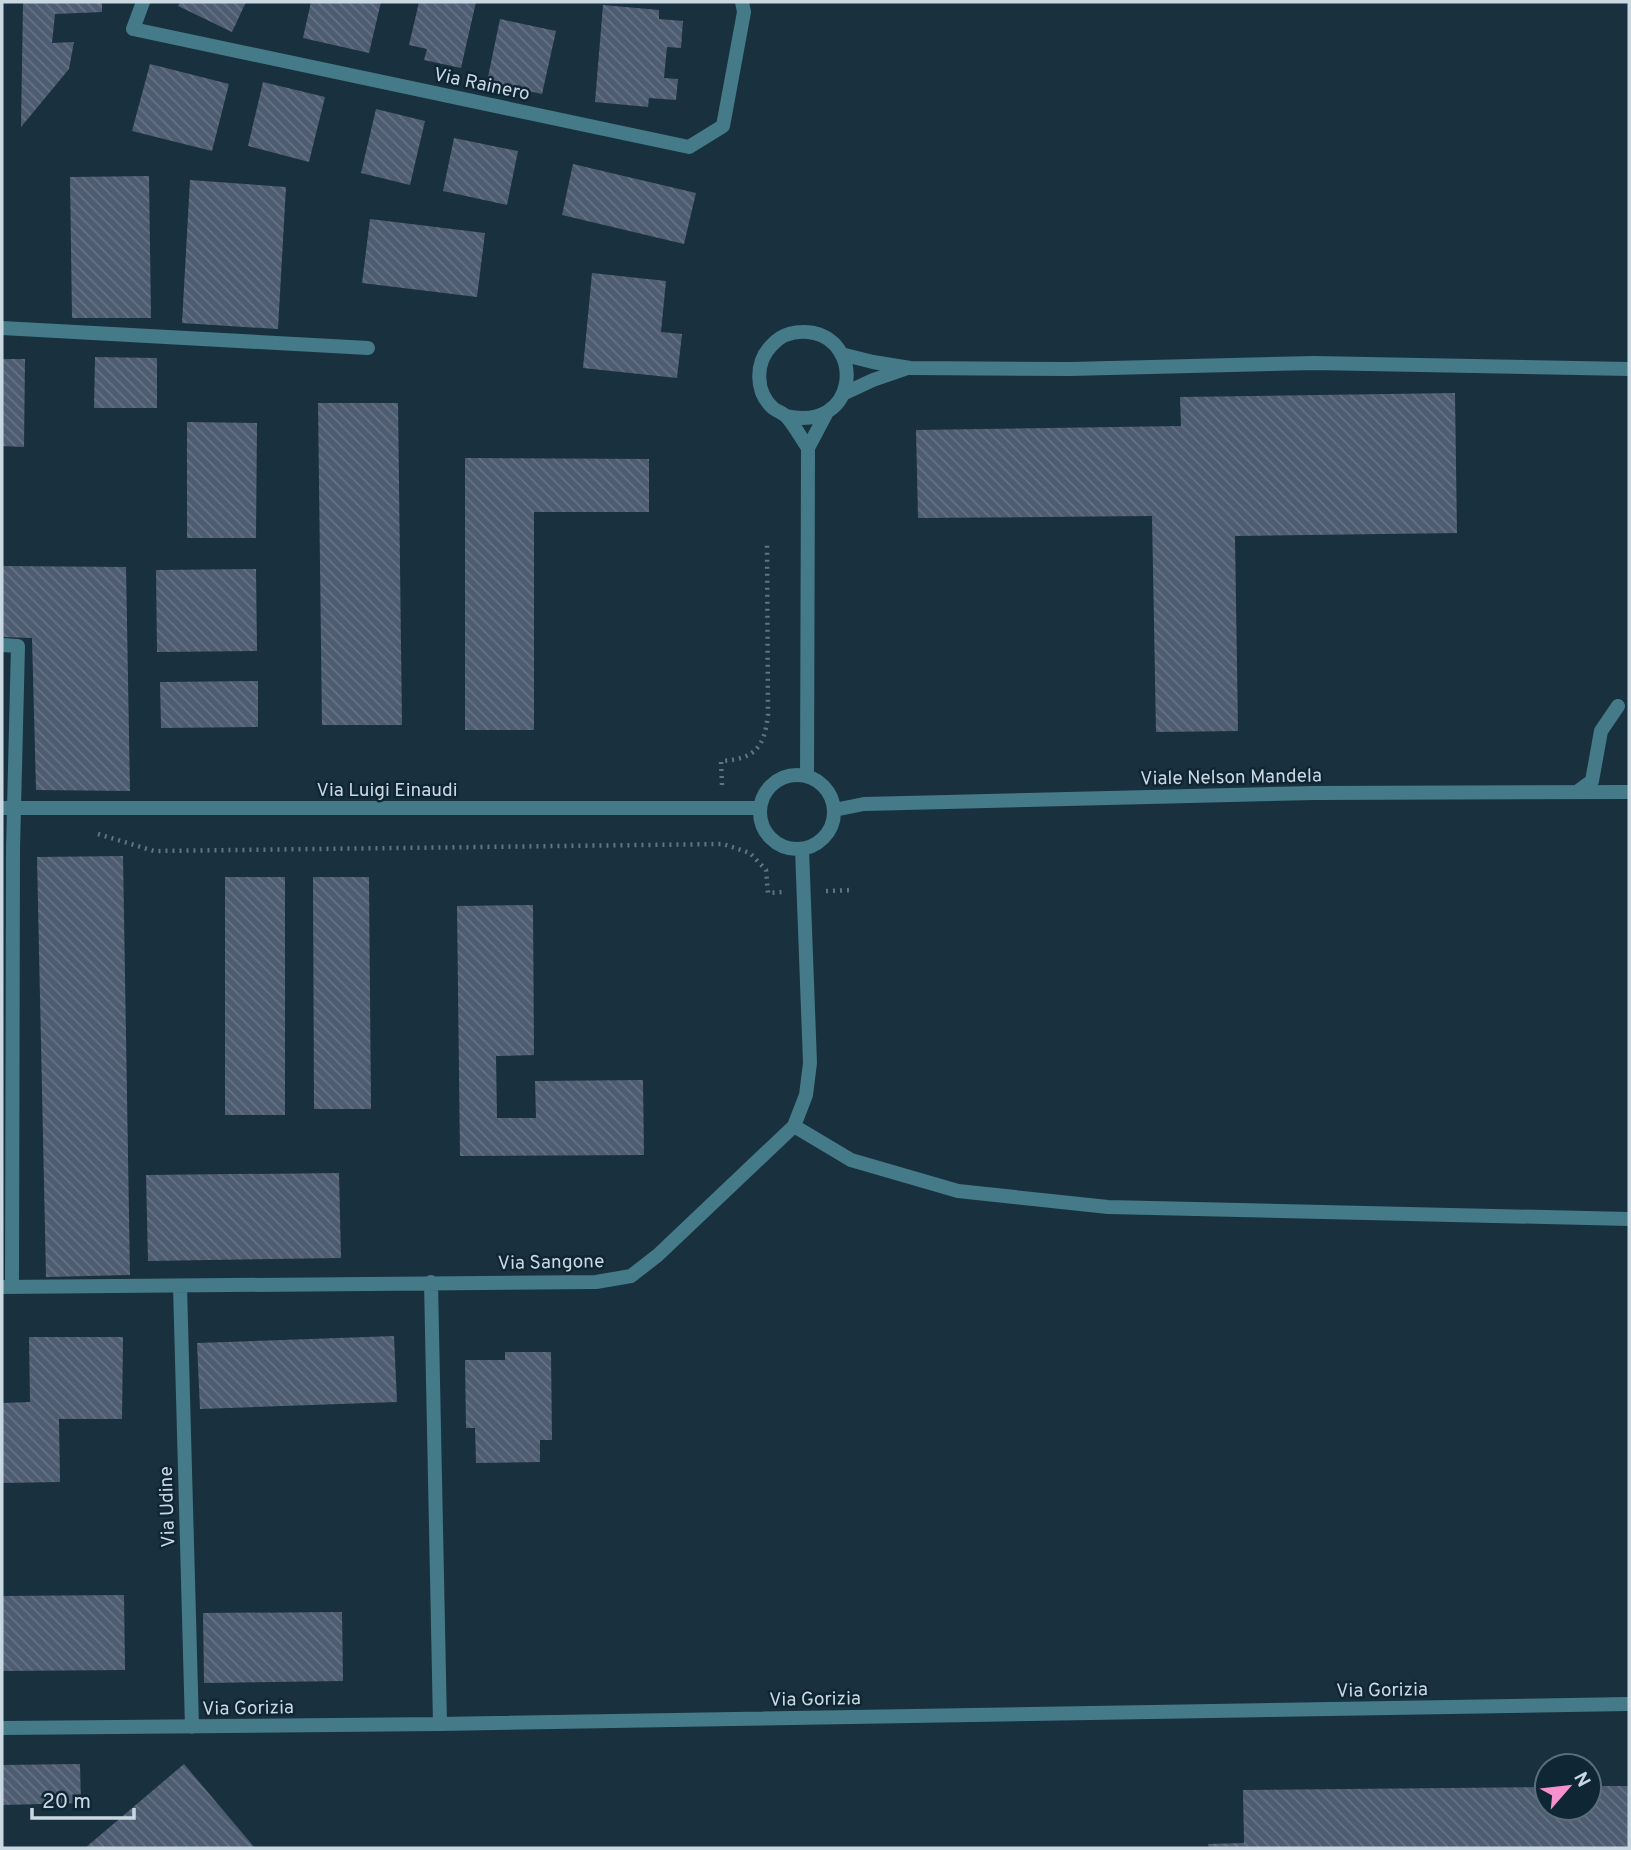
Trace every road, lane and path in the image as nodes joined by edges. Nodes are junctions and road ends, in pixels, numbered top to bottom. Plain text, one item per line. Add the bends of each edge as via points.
1 (143, 2) edge
2 (742, 2) edge
3 (2, 328) edge
4 (368, 348) dead end
5 (841, 354) junction
6 (910, 368) junction
7 (1629, 369) edge
8 (843, 394) junction
9 (826, 414) junction
10 (786, 416) junction
11 (808, 448) junction
12 (767, 542) dead end
13 (2, 645) edge
14 (1618, 706) dead end
15 (807, 776) junction
16 (1577, 792) junction
17 (1629, 792) edge
18 (8, 807) edge
19 (722, 808) junction
20 (760, 808) junction
21 (834, 810) junction
22 (90, 831) dead end
23 (723, 844) junction
24 (802, 849) junction
25 (852, 890) dead end
26 (804, 892) junction
27 (794, 1126) junction
28 (1629, 1219) edge
29 (431, 1282) junction
30 (180, 1286) junction
31 (7, 1287) edge
32 (1629, 1704) edge
33 (440, 1724) junction
34 (192, 1727) junction
35 (2, 1728) edge

1 - 2 street, Via Rainero via 133,29 689,146 723,125 744,12
3 - 4 street
5 - 6 street
5 - 8 street via 847,368
5 - 10 street via 819,334 804,331 789,333 765,352 761,388 773,408
6 - 7 street via 1314,363
6 - 8 street
8 - 9 street
9 - 10 street via 814,419
9 - 11 street
10 - 11 street
11 - 15 street
12 - 19 path via 766,737 746,756 721,761
13 - 18 street via 18,646
14 - 16 street via 1601,731 1592,781
15 - 20 street via 794,774 770,785
15 - 21 street via 826,788
16 - 17 street, Viale Nelson Mandela
16 - 21 street, Viale Nelson Mandela via 918,802
18 - 19 street, Via Luigi Einaudi
18 - 31 street
19 - 20 street, Via Luigi Einaudi
19 - 23 path
20 - 24 street via 760,819 771,839
21 - 24 street via 829,831 813,846
22 - 23 path via 154,851
23 - 26 path via 750,853 766,870 768,893
24 - 26 street, Via Sangone
25 - 26 path
26 - 27 street, Via Sangone via 810,1063 806,1095
27 - 28 street via 851,1160 958,1191 1108,1207
27 - 29 street, Via Sangone via 659,1255 631,1276 596,1282
29 - 30 street, Via Sangone
29 - 33 street
30 - 31 street, Via Sangone
30 - 34 street, Via Udine
32 - 33 street, Via Gorizia
33 - 34 street, Via Gorizia
34 - 35 street, Via Gorizia

